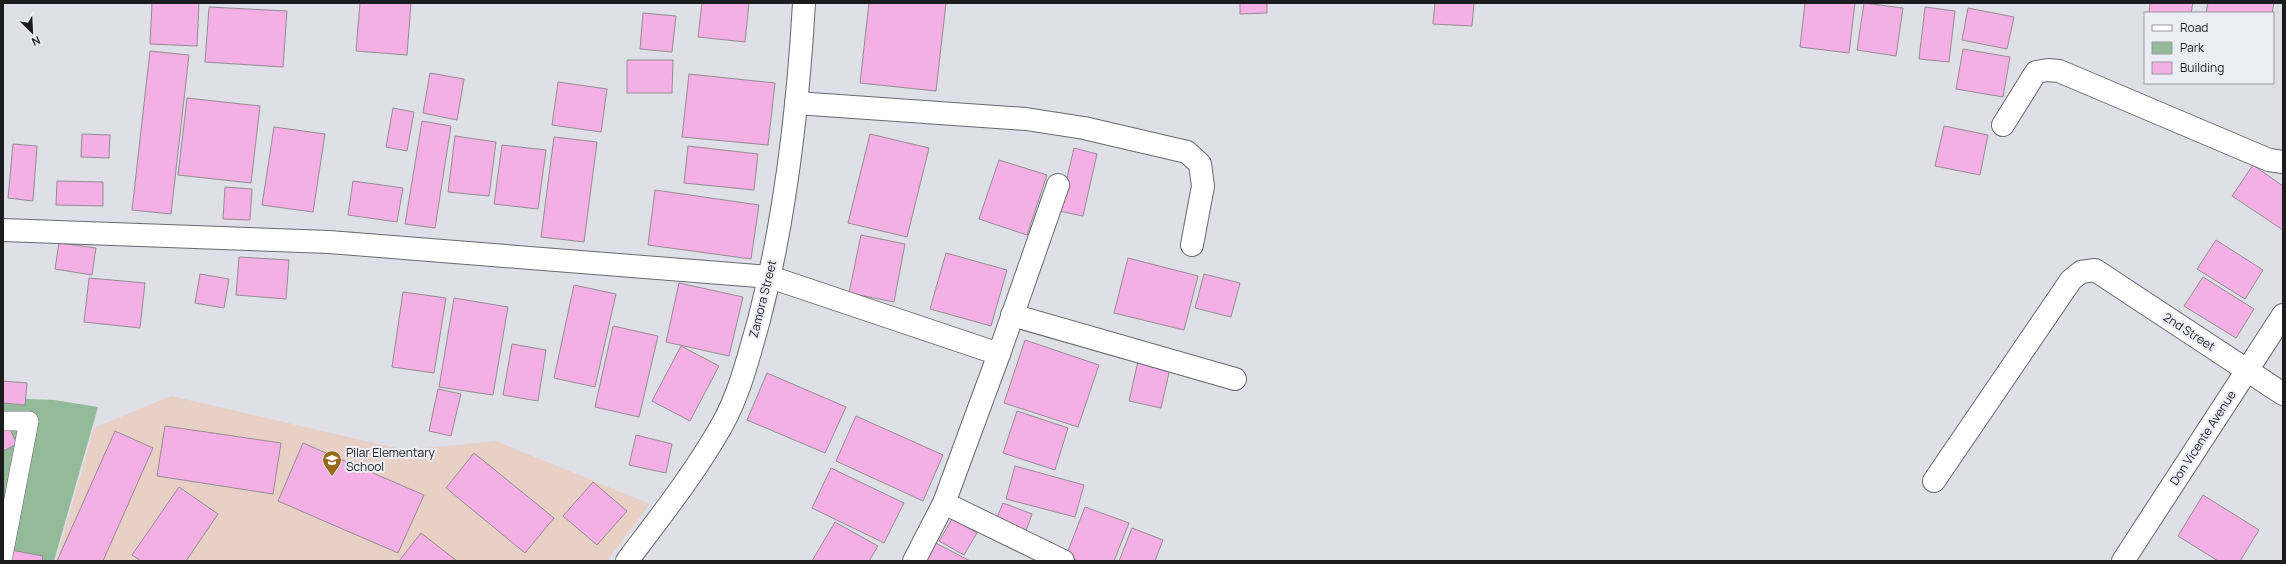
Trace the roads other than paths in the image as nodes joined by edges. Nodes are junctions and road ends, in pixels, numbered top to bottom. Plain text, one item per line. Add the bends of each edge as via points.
1 (804, 3) edge
2 (796, 103) junction
3 (2003, 125) dead end
4 (2283, 162) edge
5 (1058, 186) dead end
6 (3, 230) edge
7 (1192, 245) dead end
8 (770, 278) junction
9 (1012, 315) junction
10 (2283, 315) edge
11 (999, 354) junction
12 (2247, 370) junction
13 (1235, 379) dead end
14 (2283, 394) edge
15 (3, 421) edge
16 (1934, 481) dead end
17 (944, 503) junction
18 (3, 556) edge
19 (627, 561) edge
20 (914, 561) edge
21 (1063, 561) edge
22 (2123, 561) edge

1 - 2 street, Zamora Street
2 - 7 street via 1026,120 1084,128 1187,152 1200,164 1203,186
2 - 8 street, Zamora Street via 786,191
3 - 4 street via 2036,72 2059,71 2256,155
5 - 9 street
6 - 8 street via 329,242
8 - 11 street
8 - 19 street, Zamora Street via 746,370 723,424 693,471
9 - 11 street
9 - 13 street
10 - 12 street, Don Vicente Avenue
11 - 17 street
12 - 14 street, 2nd Street
12 - 16 street, 2nd Street via 2095,270 2081,272 2071,280
12 - 22 street, Don Vicente Avenue
15 - 18 lane via 29,421
17 - 20 street
17 - 21 street

